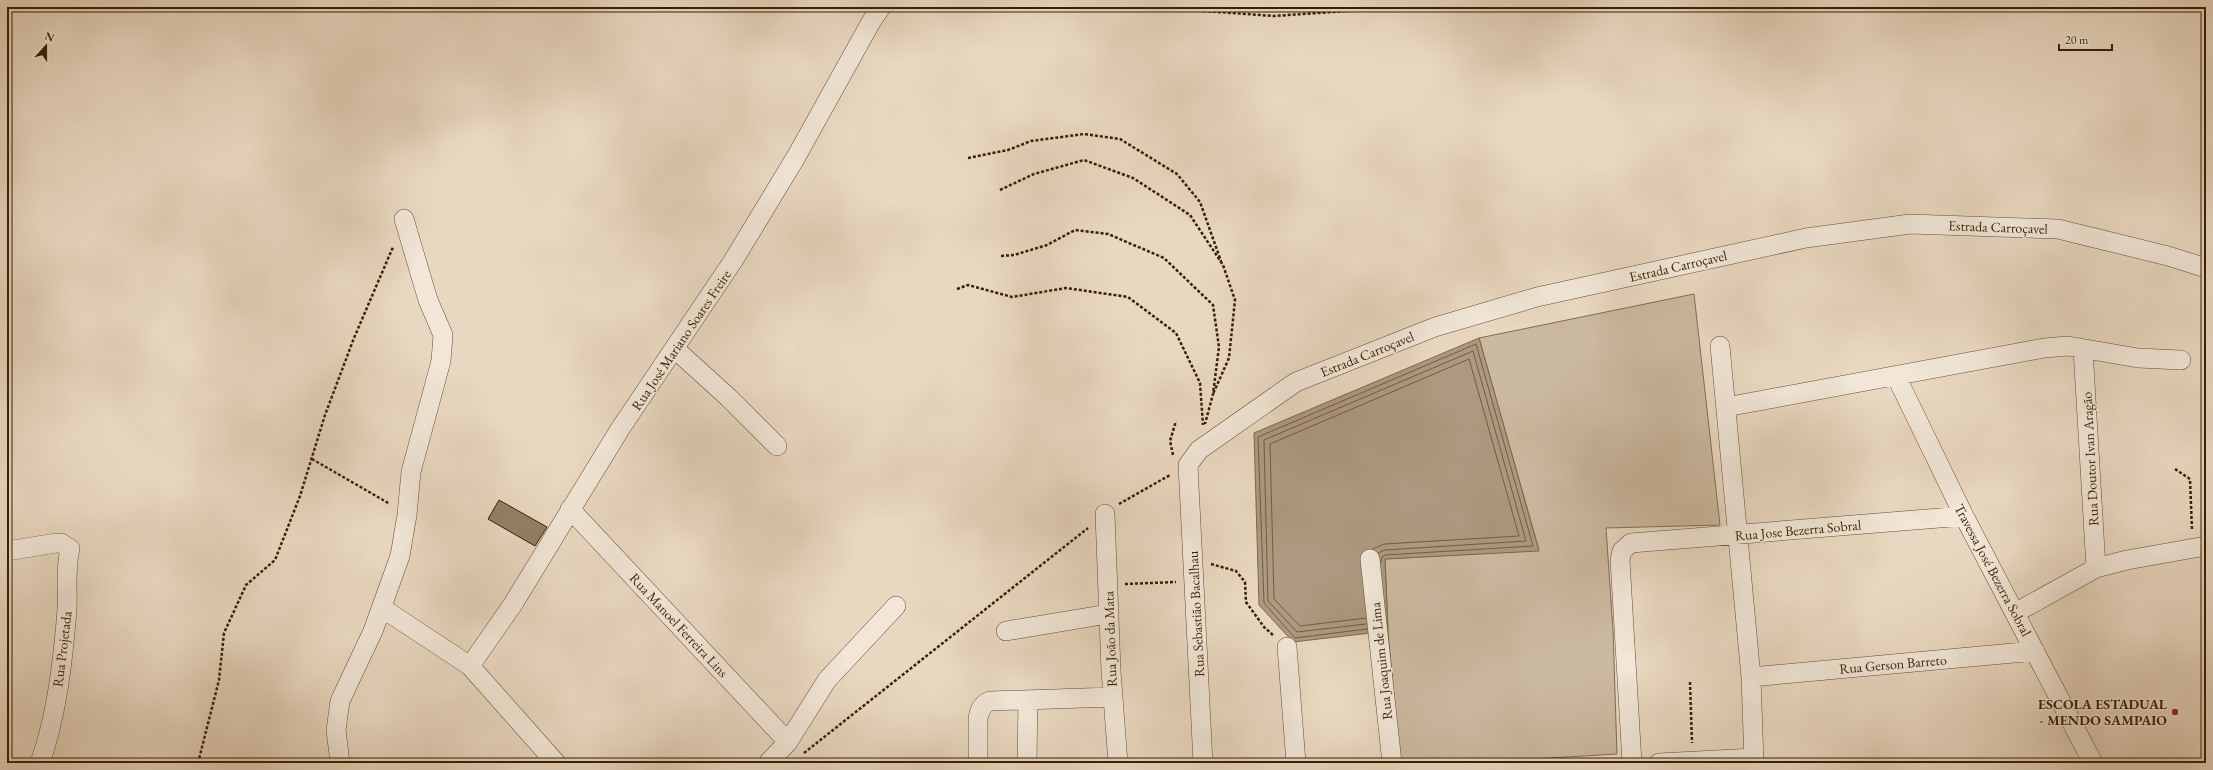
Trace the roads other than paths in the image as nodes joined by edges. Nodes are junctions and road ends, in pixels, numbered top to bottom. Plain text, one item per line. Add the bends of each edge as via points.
1 (881, 7) edge
2 (404, 219) road end
3 (2206, 268) edge
4 (1720, 346) dead end
5 (675, 349) junction
6 (2084, 349) junction
7 (2181, 360) dead end
8 (1896, 376) junction
9 (1726, 407) junction
10 (777, 446) dead end
11 (1188, 465) joint
12 (570, 509) junction
13 (1106, 514) road end
14 (1964, 516) junction
15 (1738, 535) junction
16 (2199, 547) edge
17 (7, 551) edge
18 (1370, 559) dead end
19 (2096, 568) junction
20 (896, 606) dead end
21 (382, 608) junction
22 (2015, 613) junction
23 (1108, 614) junction
24 (1006, 631) dead end
25 (1286, 647) road end
26 (2035, 651) junction
27 (470, 666) junction
28 (1751, 677) junction
29 (1112, 697) junction
30 (1028, 700) junction
31 (788, 742) junction
32 (1754, 760) edge
33 (40, 763) edge
34 (340, 763) edge
35 (556, 763) edge
36 (768, 763) edge
37 (978, 763) edge
38 (1027, 763) edge
39 (1118, 763) edge
40 (1203, 763) edge
41 (1296, 763) edge
42 (1392, 763) edge
43 (1632, 763) edge
44 (1659, 763) edge
45 (2093, 763) edge

1 - 5 street, Rua José Mariano Soares Freire via 796,157 733,261
2 - 21 street via 428,300 443,335 441,361 411,472 408,515 400,556
3 - 11 street, Estrada Carroçavel via 2058,229 1910,224 1806,238 1537,297 1435,327 1296,382 1199,450
4 - 9 street
5 - 10 street
5 - 12 street, Rua José Mariano Soares Freire via 620,429
6 - 7 street via 2138,358
6 - 8 street via 2068,346 2044,348
6 - 19 street, Rua Doutor Ivan Aragão
8 - 9 street
8 - 14 street, Travessa José Bezerra Sobral
9 - 15 street
11 - 40 street, Rua Sebastião Bacalhau
12 - 27 street, Rua José Mariano Soares Freire via 513,604
12 - 31 street, Rua Manoel Ferreira Lins
13 - 23 street, Rua João da Mata
14 - 15 street, Rua Jose Bezerra Sobral
14 - 22 street, Travessa José Bezerra Sobral
15 - 28 street
15 - 43 street, Rua Jose Bezerra Sobral via 1631,543 1622,551 1620,560
16 - 19 street
17 - 33 street, Rua Projetada via 56,543 70,549 67,610 56,694
18 - 42 street, Rua Joaquim de Lima
19 - 22 street
20 - 31 street via 827,680
21 - 27 street
21 - 34 street via 340,702 336,730
22 - 26 street, Travessa José Bezerra Sobral
23 - 24 street
23 - 29 street, Rua João da Mata
25 - 41 street
26 - 28 street, Rua Gerson Barreto
26 - 45 street, Travessa José Bezerra Sobral
27 - 35 street
28 - 32 street
29 - 30 street
29 - 39 street, Rua João da Mata
30 - 37 street via 985,703 978,713
30 - 38 street
31 - 36 street
32 - 44 street

